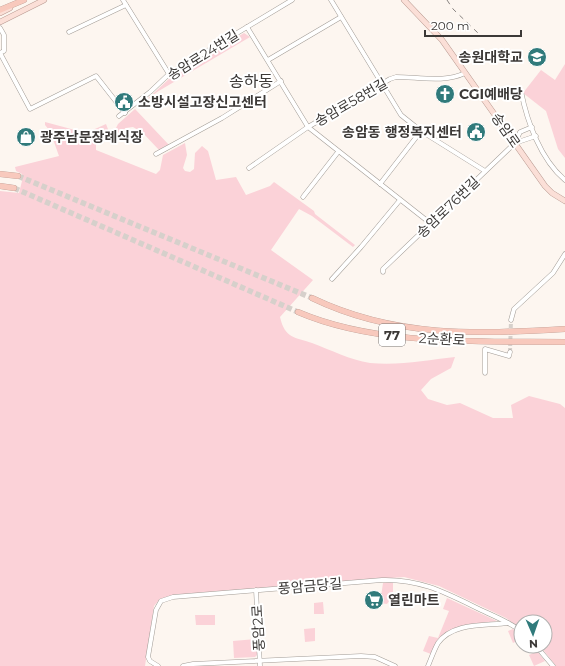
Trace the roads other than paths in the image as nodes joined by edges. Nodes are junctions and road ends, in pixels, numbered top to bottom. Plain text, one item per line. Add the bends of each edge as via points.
1 (26, 0) edge
2 (44, 0) edge
3 (123, 0) edge
4 (292, 0) edge
5 (331, 0) edge
6 (404, 0) edge
7 (126, 5) junction
8 (0, 12) edge
9 (341, 17) junction
10 (0, 22) edge
11 (248, 26) junction
12 (0, 28) edge
13 (69, 32) dead end
14 (268, 60) junction
15 (465, 73) junction
16 (169, 74) junction
17 (281, 81) junction
18 (382, 83) junction
19 (521, 91) dead end
20 (125, 113) junction
21 (119, 116) dead end
22 (308, 127) junction
23 (532, 127) junction
24 (422, 130) junction
25 (536, 136) junction
26 (515, 143) junction
27 (338, 152) junction
28 (156, 154) dead end
29 (249, 168) dead end
30 (485, 171) junction
31 (0, 174) edge
32 (18, 176) tunnel mouth
33 (565, 180) edge
34 (380, 184) junction
35 (0, 186) edge
36 (14, 188) tunnel mouth
37 (303, 197) dead end
38 (400, 200) junction
39 (565, 201) edge
40 (430, 223) junction
41 (565, 254) edge
42 (383, 272) dead end
43 (332, 278) dead end
44 (312, 298) tunnel mouth
45 (298, 312) tunnel mouth
46 (511, 320) tunnel mouth
47 (565, 329) edge
48 (565, 342) edge
49 (510, 352) dead end
50 (485, 373) dead end
51 (256, 590) junction
52 (508, 623) junction
53 (513, 626) edge
54 (543, 654) edge
55 (260, 664) edge
56 (203, 665) edge
57 (158, 666) edge
58 (183, 666) edge
59 (395, 666) edge
60 (428, 666) edge
61 (553, 666) edge

1 - 8 highway
2 - 10 main road
3 - 7 street
4 - 11 street, 송암로24번길
5 - 9 street
6 - 15 main road, 송암로 via 442,40
7 - 13 street
7 - 16 street
9 - 14 street
9 - 18 street
11 - 14 street
11 - 16 street, 송암로24번길
12 - 20 street via 4,35 4,51 0,53 30,109 96,76
14 - 17 street
15 - 18 street, 송암로58번길 via 444,78 396,77
15 - 26 main road, 송암로
16 - 20 street, 송암로24번길
17 - 22 street
17 - 28 street via 222,118
18 - 22 street, 송암로58번길
18 - 24 street via 402,115
19 - 23 street
20 - 21 street, 송암로24번길
22 - 27 street
22 - 29 street, 송암로58번길
23 - 25 street
23 - 26 street, 송암로76번길 via 520,132
24 - 30 street
24 - 34 street
25 - 26 street
25 - 33 street via 548,160
26 - 30 street, 송암로76번길
26 - 39 main road, 송암로 via 545,186
27 - 34 street
27 - 37 street
30 - 40 street, 송암로76번길
31 - 32 highway
34 - 38 street
35 - 36 highway
38 - 40 street
38 - 43 street
40 - 42 street, 송암로76번길 via 383,269
41 - 46 street via 553,273 514,309
44 - 47 highway, 2순환로 / 77 via 339,311 412,329 460,332
45 - 48 highway, 2순환로 / 77 via 340,327 400,336
49 - 50 street via 509,356 485,349
51 - 52 street, 풍암금당길 via 382,580 410,581 442,591
51 - 55 street, 풍암2로
51 - 57 street, 풍암금당길 via 173,597 161,601 156,610 148,657
52 - 53 street, 풍암금당길
52 - 60 street via 467,626 450,633 438,643
54 - 61 street
55 - 56 street
55 - 59 street via 361,656 375,658
56 - 58 street

